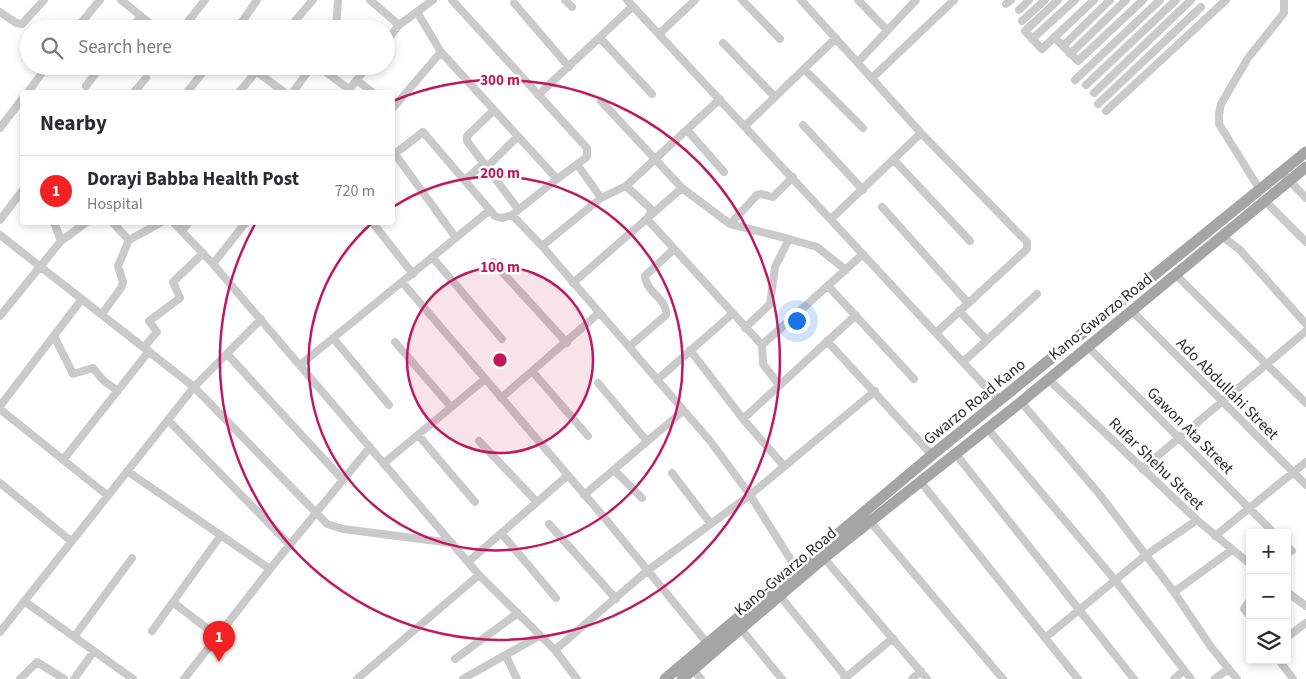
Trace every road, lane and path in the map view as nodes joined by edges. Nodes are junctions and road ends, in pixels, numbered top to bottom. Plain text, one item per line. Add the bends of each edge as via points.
1 (44, 0) edge
2 (100, 0) edge
3 (121, 0) edge
4 (205, 0) edge
5 (258, 0) edge
6 (313, 0) edge
7 (338, 0) edge
8 (370, 0) edge
9 (434, 0) edge
10 (452, 0) edge
11 (566, 0) edge
12 (627, 0) edge
13 (681, 0) edge
14 (695, 0) edge
15 (742, 0) edge
16 (801, 0) edge
17 (858, 0) edge
18 (916, 0) edge
19 (954, 0) edge
20 (1029, 0) edge
21 (1045, 0) edge
22 (1058, 0) edge
23 (1075, 0) edge
24 (1094, 0) edge
25 (1110, 0) edge
26 (1126, 0) edge
27 (1130, 0) edge
28 (1143, 0) edge
29 (1160, 0) edge
30 (1176, 0) edge
31 (1193, 0) edge
32 (1226, 0) edge
33 (1284, 0) edge
34 (514, 3) dead end
35 (633, 6) junction
36 (1137, 6) junction
37 (572, 7) dead end
38 (688, 7) junction
39 (1168, 7) junction
40 (1201, 7) junction
41 (1019, 10) dead end
42 (0, 12) edge
43 (417, 12) junction
44 (1176, 15) junction
45 (141, 16) junction
46 (1209, 16) junction
47 (27, 20) edge
48 (83, 20) edge
49 (138, 20) edge
50 (146, 20) edge
51 (189, 20) edge
52 (244, 20) edge
53 (296, 20) edge
54 (337, 20) edge
55 (394, 20) edge
56 (1089, 20) junction
57 (395, 21) edge
58 (1022, 21) dead end
59 (20, 24) edge
60 (400, 25) junction
61 (1097, 28) junction
62 (887, 30) junction
63 (395, 31) edge
64 (659, 34) junction
65 (1106, 35) junction
66 (1054, 37) junction
67 (600, 38) junction
68 (836, 38) junction
69 (780, 39) dead end
70 (1032, 39) junction
71 (724, 43) dead end
72 (1114, 44) junction
73 (1063, 46) junction
74 (441, 52) junction
75 (1122, 52) junction
76 (1070, 54) junction
77 (1129, 58) junction
78 (858, 62) junction
79 (569, 67) junction
80 (804, 69) junction
81 (41, 75) edge
82 (95, 75) edge
83 (200, 75) edge
84 (249, 75) edge
85 (261, 75) edge
86 (305, 75) edge
87 (329, 75) edge
88 (361, 75) edge
89 (146, 78) dead end
90 (872, 78) junction
91 (357, 80) junction
92 (1075, 80) dead end
93 (1086, 85) dead end
94 (86, 86) dead end
95 (32, 90) edge
96 (136, 90) edge
97 (189, 90) edge
98 (240, 90) edge
99 (281, 90) edge
100 (294, 90) edge
101 (347, 90) edge
102 (349, 90) edge
103 (370, 90) edge
104 (1094, 93) dead end
105 (652, 94) dead end
106 (538, 95) junction
107 (775, 97) junction
108 (720, 99) junction
109 (601, 100) dead end
110 (20, 102) edge
111 (1098, 104) dead end
112 (395, 106) edge
113 (494, 110) junction
114 (1106, 111) dead end
115 (803, 124) dead end
116 (745, 126) junction
117 (0, 128) edge
118 (863, 128) dead end
119 (687, 130) junction
120 (921, 133) junction
121 (518, 136) junction
122 (1306, 152) edge
123 (395, 154) edge
124 (395, 156) edge
125 (655, 159) junction
126 (894, 160) junction
127 (577, 164) junction
128 (485, 165) junction
129 (1306, 167) edge
130 (724, 172) dead end
131 (1285, 176) junction
132 (793, 177) junction
133 (557, 179) junction
134 (465, 180) junction
135 (626, 186) junction
136 (682, 188) junction
137 (863, 190) junction
138 (1260, 190) junction
139 (20, 194) edge
140 (601, 198) junction
141 (1306, 198) edge
142 (1265, 201) junction
143 (882, 207) dead end
144 (518, 209) junction
145 (490, 210) junction
146 (512, 215) junction
147 (647, 219) junction
148 (831, 219) junction
149 (0, 220) edge
150 (730, 224) junction
151 (55, 225) edge
152 (83, 225) edge
153 (115, 225) edge
154 (156, 225) edge
155 (176, 225) edge
156 (187, 225) edge
157 (244, 225) edge
158 (374, 225) edge
159 (182, 231) junction
160 (0, 235) edge
161 (1223, 237) junction
162 (456, 238) junction
163 (789, 239) junction
164 (129, 240) junction
165 (62, 241) junction
166 (970, 241) dead end
167 (1306, 242) edge
168 (542, 246) junction
169 (674, 249) junction
170 (203, 253) junction
171 (863, 254) junction
172 (432, 258) junction
173 (493, 262) dead end
174 (213, 264) junction
175 (41, 267) junction
176 (846, 270) junction
177 (413, 274) junction
178 (1176, 275) junction
179 (402, 282) junction
180 (573, 282) junction
181 (829, 287) junction
182 (1036, 294) dead end
183 (82, 299) junction
184 (968, 303) junction
185 (959, 311) junction
186 (1132, 311) junction
187 (599, 313) junction
188 (102, 314) junction
189 (732, 314) junction
190 (856, 315) junction
191 (0, 316) edge
192 (261, 319) junction
193 (1306, 324) edge
194 (745, 328) junction
195 (1306, 331) edge
196 (936, 333) junction
197 (54, 336) junction
198 (333, 338) junction
199 (502, 339) dead end
200 (987, 340) junction
201 (827, 341) junction
202 (394, 342) dead end
203 (567, 343) junction
204 (762, 345) junction
205 (1088, 347) junction
206 (629, 348) junction
207 (147, 350) junction
208 (690, 350) junction
209 (227, 354) junction
210 (963, 362) junction
211 (1268, 364) junction
212 (300, 365) junction
213 (532, 371) junction
214 (914, 379) dead end
215 (1048, 379) junction
216 (484, 380) junction
217 (657, 380) junction
218 (598, 382) dead end
219 (779, 385) junction
220 (194, 387) junction
221 (118, 391) junction
222 (874, 391) junction
223 (501, 398) junction
224 (999, 401) junction
225 (1222, 401) junction
226 (1021, 402) junction
227 (1306, 402) edge
228 (389, 405) dead end
229 (451, 407) junction
230 (0, 408) edge
231 (683, 411) junction
232 (743, 418) junction
233 (168, 420) junction
234 (987, 428) junction
235 (418, 435) junction
236 (588, 436) dead end
237 (1178, 438) junction
238 (479, 440) dead end
239 (647, 441) junction
240 (370, 447) junction
241 (955, 453) junction
242 (932, 455) junction
243 (64, 460) junction
244 (1306, 462) edge
245 (384, 463) junction
246 (784, 466) junction
247 (1142, 469) junction
248 (614, 470) junction
249 (127, 471) junction
250 (672, 472) dead end
251 (1293, 472) junction
252 (567, 476) junction
253 (343, 480) junction
254 (920, 481) junction
255 (0, 483) edge
256 (1306, 484) edge
257 (107, 495) junction
258 (584, 495) junction
259 (750, 495) junction
260 (642, 498) dead end
261 (475, 502) dead end
262 (537, 502) junction
263 (1248, 507) junction
264 (316, 512) junction
265 (867, 517) junction
266 (1197, 520) junction
267 (550, 524) dead end
268 (711, 524) junction
269 (1270, 529) edge
270 (501, 533) junction
271 (221, 535) junction
272 (1215, 536) junction
273 (71, 541) junction
274 (452, 544) junction
275 (290, 545) junction
276 (1232, 550) junction
277 (1146, 555) junction
278 (132, 558) dead end
279 (824, 558) junction
280 (1246, 561) edge
281 (468, 562) junction
282 (796, 568) junction
283 (270, 569) junction
284 (646, 571) junction
285 (479, 575) junction
286 (1115, 580) junction
287 (1174, 592) junction
288 (1291, 595) edge
289 (780, 596) junction
290 (556, 598) dead end
291 (616, 599) junction
292 (24, 601) junction
293 (174, 603) junction
294 (1306, 606) edge
295 (1079, 609) junction
296 (518, 612) junction
297 (1306, 622) edge
298 (741, 629) junction
299 (1, 630) edge
300 (152, 631) dead end
301 (1291, 634) edge
302 (217, 636) junction
303 (539, 636) junction
304 (74, 637) junction
305 (1046, 637) junction
306 (893, 638) junction
307 (708, 644) junction
308 (555, 650) junction
309 (94, 651) junction
310 (506, 656) junction
311 (455, 659) dead end
312 (1282, 664) edge
313 (1228, 669) junction
314 (693, 670) junction
315 (1184, 670) junction
316 (921, 671) junction
317 (130, 678) edge
318 (845, 678) edge
319 (20, 679) edge
320 (64, 679) edge
321 (74, 679) edge
322 (184, 679) edge
323 (357, 679) edge
324 (464, 679) edge
325 (517, 679) edge
326 (577, 679) edge
327 (665, 679) edge
328 (682, 679) edge
329 (701, 679) edge
330 (782, 679) edge
331 (912, 679) edge
332 (927, 679) edge
333 (1003, 679) edge
334 (1078, 679) edge
335 (1134, 679) edge
336 (1174, 679) edge
337 (1191, 679) edge
338 (1216, 679) edge
339 (1237, 679) edge
340 (1294, 679) edge

1 - 47 street
2 - 48 street
3 - 45 street
4 - 51 street
5 - 52 street
6 - 53 street
7 - 54 street
8 - 55 street
9 - 43 street
10 - 106 street
11 - 37 street
12 - 35 street
13 - 38 street
14 - 38 street
15 - 69 street
16 - 68 street
17 - 62 street
18 - 62 street
19 - 90 street
20 - 41 street
21 - 58 street
22 - 70 street via 1026,30
23 - 70 street
24 - 66 street
25 - 56 street
26 - 61 street
27 - 36 street
28 - 36 street
29 - 39 street
29 - 72 street
30 - 39 street
31 - 40 street
31 - 44 street
32 - 46 street
33 - 138 street via 1284,13 1243,66 1218,114 1219,124
34 - 79 street
35 - 64 street
35 - 67 street
36 - 65 street
38 - 64 street
39 - 44 street
39 - 75 street
40 - 46 street
40 - 111 street
42 - 59 street
43 - 60 street
43 - 74 street
44 - 77 street
45 - 49 street
45 - 50 street
46 - 114 street
56 - 61 street
56 - 73 street
57 - 60 street
60 - 63 street
61 - 65 street
61 - 76 street
62 - 78 street
64 - 108 street
65 - 72 street
65 - 76 street via 1078,61
66 - 70 street via 1042,48
66 - 73 street
67 - 79 street
67 - 105 street
68 - 78 street
68 - 80 street
71 - 107 street
72 - 75 street
72 - 92 street
73 - 76 street
74 - 112 street
74 - 113 street
75 - 77 street
75 - 93 street
77 - 104 street
78 - 90 street
79 - 106 street
80 - 107 street
80 - 118 street
81 - 95 street
82 - 94 street
83 - 97 street
84 - 98 street
85 - 99 street
86 - 100 street
87 - 101 street
88 - 91 street
89 - 96 street
90 - 120 street
91 - 102 street
91 - 103 street
106 - 127 street via 587,148 587,157
107 - 116 street
108 - 116 street
108 - 119 street
109 - 125 street
110 - 117 street
113 - 121 street
113 - 128 street via 467,138
115 - 137 street
116 - 132 street
119 - 125 street
119 - 130 street
120 - 126 street
120 - 184 street via 1029,246
121 - 128 street
121 - 133 street
122 - 131 main road, Gwarzo Road Kano
123 - 134 street via 422,132
124 - 162 street
125 - 135 street
125 - 136 street
126 - 137 street
126 - 166 street
127 - 133 street
127 - 140 street
128 - 134 street
128 - 144 street
129 - 131 main road, Kano-Gwarzo Road
131 - 138 main road, Gwarzo Road Kano
131 - 141 street
131 - 142 main road, Kano-Gwarzo Road
132 - 148 street
132 - 150 street via 773,197 757,195
133 - 144 street
134 - 145 street
135 - 140 street
135 - 147 street via 651,210
136 - 147 street
136 - 150 street
137 - 148 street
138 - 224 main road, Gwarzo Road Kano
139 - 149 street
140 - 168 street
142 - 161 main road, Kano-Gwarzo Road
142 - 167 street
143 - 184 street
144 - 146 street
145 - 146 street via 502,218
145 - 162 street
146 - 168 street
147 - 169 street
147 - 180 street
148 - 171 street
150 - 163 street
151 - 165 street
152 - 165 street
153 - 164 street
154 - 164 street
155 - 159 street
156 - 159 street
157 - 174 street
158 - 177 street
159 - 170 street
160 - 175 street
161 - 178 main road, Kano-Gwarzo Road
161 - 193 street via 1240,250
162 - 172 street
163 - 176 street via 817,246
163 - 194 street via 775,267 770,304
164 - 188 street via 118,266 121,288
165 - 175 street
168 - 180 street
169 - 189 street
169 - 206 street via 645,276 649,289 665,306 666,315
170 - 174 street
170 - 207 street via 175,279 174,286 180,298 149,321 157,332
171 - 176 street
171 - 196 street
172 - 177 street
172 - 199 street
173 - 203 street
174 - 192 street
175 - 183 street
175 - 191 street
176 - 181 street
177 - 179 street
178 - 186 main road, Kano-Gwarzo Road
178 - 211 street
179 - 198 street
179 - 216 street
180 - 187 street
181 - 190 street
181 - 204 street
182 - 200 street
183 - 188 street
183 - 197 street
184 - 185 street
185 - 196 street
185 - 200 street
186 - 205 main road, Kano-Gwarzo Road
186 - 225 street, Ado Abdullahi Street
187 - 203 street
187 - 206 street
188 - 207 street
189 - 194 street
189 - 208 street
190 - 201 street
190 - 214 street
192 - 209 street
192 - 212 street
194 - 204 street
195 - 211 street
196 - 210 street
197 - 221 street via 73,374 93,368
197 - 230 street
198 - 212 street
198 - 228 street
200 - 210 street
201 - 219 street
201 - 222 street
202 - 229 street
203 - 213 street
204 - 219 street via 763,364
205 - 215 main road, Kano-Gwarzo Road
205 - 237 street, Gawon Ata Street
206 - 217 street
207 - 220 street
207 - 221 street
208 - 217 street
208 - 232 street
209 - 220 street
209 - 253 street
210 - 224 street
211 - 225 street
211 - 227 street
212 - 240 street
213 - 223 street
213 - 236 street
215 - 226 main road, Kano-Gwarzo Road
215 - 247 street, Rufar Shehu Street
216 - 223 street
216 - 229 street
217 - 231 street
218 - 239 street
219 - 232 street
220 - 233 street
220 - 264 street
221 - 243 street
222 - 242 street
222 - 246 street
223 - 252 street
224 - 242 main road, Gwarzo Road Kano
225 - 237 street
225 - 251 street, Ado Abdullahi Street
226 - 234 main road, Kano-Gwarzo Road
226 - 277 street
229 - 235 street
230 - 243 street
231 - 239 street
231 - 259 street via 712,442
232 - 246 street
233 - 249 street
233 - 275 street
234 - 241 main road, Kano-Gwarzo Road
234 - 286 street
235 - 245 street
235 - 261 street
237 - 247 street
237 - 263 street, Gawon Ata Street
238 - 262 street
239 - 248 street
240 - 245 street
240 - 253 street
241 - 254 main road, Kano-Gwarzo Road
241 - 295 street
242 - 265 main road, Gwarzo Road Kano
243 - 257 street
244 - 251 street
245 - 274 street
246 - 259 street
247 - 266 street, Rufar Shehu Street
248 - 258 street
248 - 260 street
249 - 257 street
249 - 271 street
250 - 268 street
251 - 256 street, Ado Abdullahi Street
251 - 263 street
252 - 258 street
252 - 262 street
253 - 264 street
254 - 265 main road, Kano-Gwarzo Road
254 - 305 street
255 - 273 street
257 - 273 street
258 - 284 street
259 - 268 street
259 - 282 street
262 - 270 street
263 - 269 street, Gawon Ata Street
263 - 272 street
264 - 274 street via 327,524 343,529
264 - 275 street
265 - 279 main road, Kano-Gwarzo Road
265 - 282 main road, Gwarzo Road Kano
265 - 333 street
266 - 272 street, Rufar Shehu Street
266 - 277 street
267 - 291 street
268 - 284 street
270 - 281 street
270 - 290 street
271 - 283 street
271 - 293 street
272 - 276 street, Rufar Shehu Street
273 - 292 street
274 - 281 street
275 - 283 street
276 - 280 street, Rufar Shehu Street
276 - 287 street
277 - 286 street
277 - 287 street
278 - 304 street
279 - 289 main road, Kano-Gwarzo Road
279 - 306 street
281 - 285 street
282 - 307 main road, Gwarzo Road Kano
283 - 302 street
284 - 291 street
284 - 307 street
285 - 296 street
285 - 323 street
286 - 295 street
286 - 315 street
287 - 313 street
288 - 294 street
289 - 298 main road, Kano-Gwarzo Road
289 - 318 street
291 - 308 street
292 - 299 street
292 - 304 street
293 - 300 street
293 - 302 street
295 - 305 street
295 - 335 street
296 - 303 street
296 - 311 street
297 - 301 street
298 - 314 main road, Kano-Gwarzo Road
298 - 330 street
302 - 322 street
303 - 308 street
303 - 310 street
304 - 309 street
305 - 334 street
306 - 316 street
306 - 318 street
307 - 327 main road, Gwarzo Road Kano
308 - 326 street
309 - 317 street
309 - 321 street
310 - 324 street
310 - 325 street
312 - 340 street
313 - 338 street
313 - 339 street
314 - 328 main road, Kano-Gwarzo Road
314 - 329 street
315 - 336 street
315 - 337 street
316 - 331 street
316 - 332 street
319 - 320 street via 37,662

